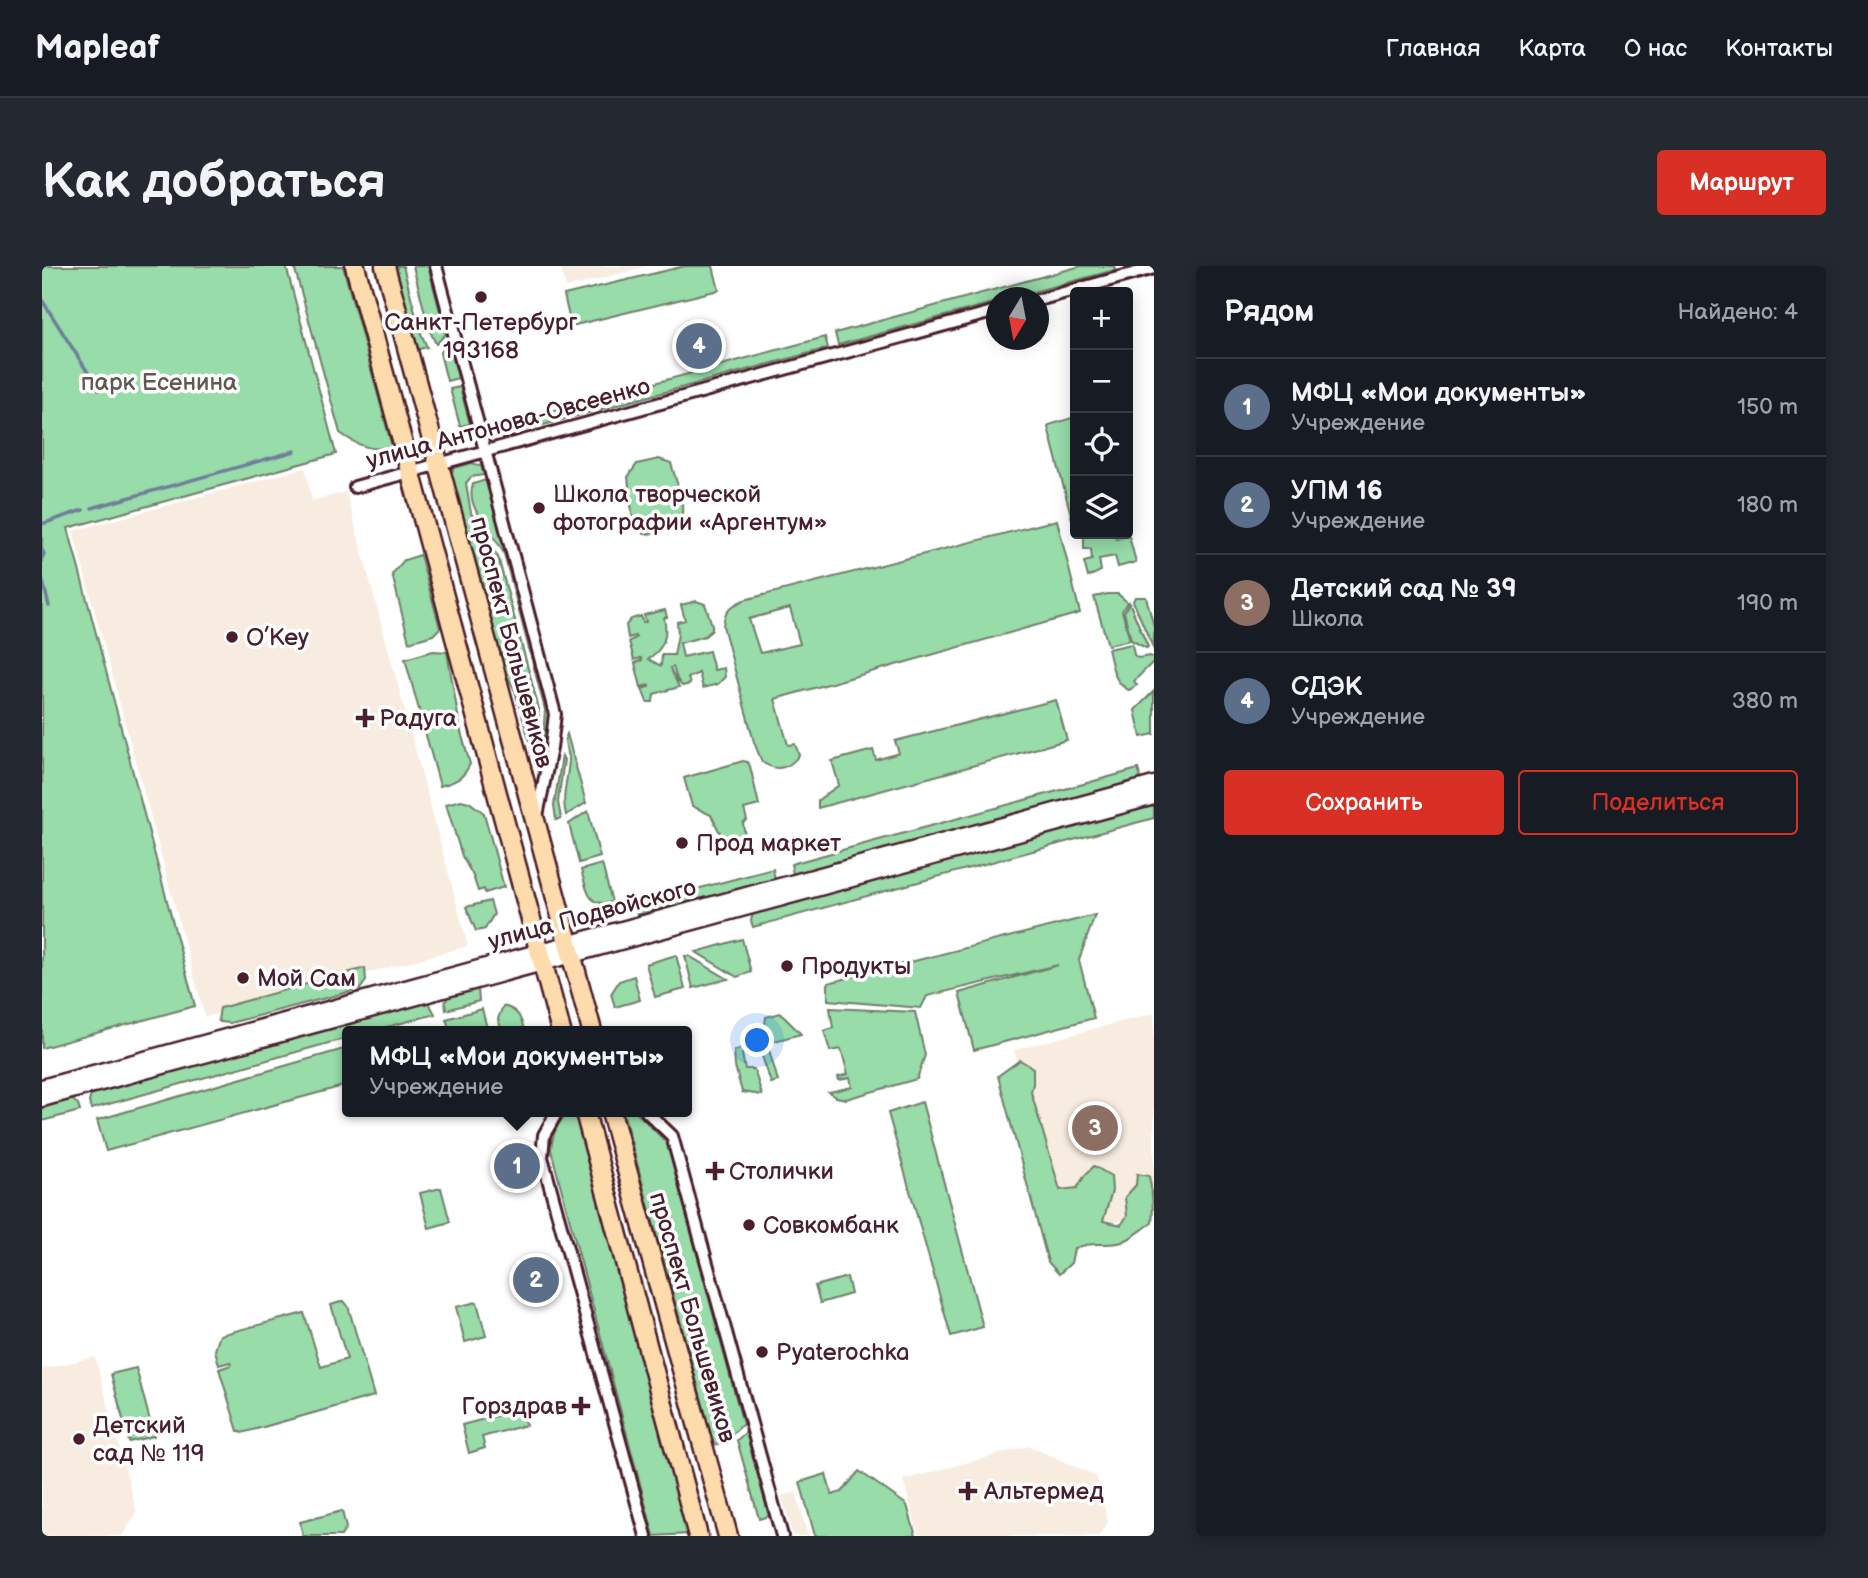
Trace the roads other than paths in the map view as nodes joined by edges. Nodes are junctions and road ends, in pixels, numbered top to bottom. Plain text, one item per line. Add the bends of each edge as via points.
1 (355, 266) edge
2 (385, 266) edge
3 (436, 266) edge
4 (1154, 268) edge
5 (1049, 297) edge
6 (986, 314) edge
7 (485, 451) junction
8 (439, 463) junction
9 (410, 471) junction
10 (355, 487) dead end
11 (1154, 784) edge
12 (1154, 797) edge
13 (536, 822) junction
14 (570, 949) junction
15 (541, 958) junction
16 (560, 1026) edge
17 (591, 1026) edge
18 (42, 1087) edge
19 (42, 1099) edge
20 (554, 1117) edge
21 (586, 1117) edge
22 (612, 1117) edge
23 (652, 1117) edge
24 (646, 1536) edge
25 (698, 1536) edge
26 (728, 1536) edge
27 (782, 1536) edge

1 - 9 main road
2 - 8 main road, проспект Большевиков
3 - 7 street
4 - 5 street
6 - 7 street, улица Антонова-Овсеенко
7 - 8 street, улица Антонова-Овсеенко
7 - 13 street via 555,714
8 - 9 street, улица Антонова-Овсеенко
8 - 13 main road, проспект Большевиков
9 - 10 street, улица Антонова-Овсеенко
9 - 15 main road
11 - 14 street, улица Подвойского
12 - 14 street, улица Подвойского
13 - 14 main road, проспект Большевиков
14 - 15 street, улица Подвойского
14 - 17 main road, проспект Большевиков
15 - 16 main road
15 - 18 street, улица Подвойского
15 - 19 street, улица Подвойского
20 - 24 street via 544,1135 542,1157
21 - 25 main road, проспект Большевиков
22 - 26 main road, проспект Большевиков
23 - 27 street via 672,1136

